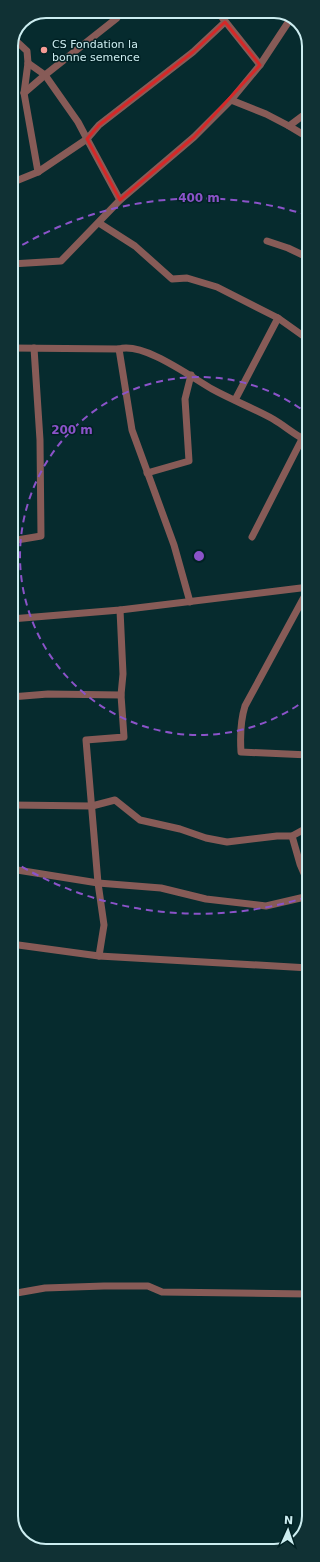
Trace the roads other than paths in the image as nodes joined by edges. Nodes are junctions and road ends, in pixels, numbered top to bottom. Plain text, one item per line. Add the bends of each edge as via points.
1 (117, 18) edge
2 (222, 18) edge
3 (225, 22) junction
4 (288, 22) edge
5 (19, 43) edge
6 (28, 63) junction
7 (260, 65) junction
8 (45, 74) junction
9 (24, 93) junction
10 (231, 100) junction
11 (302, 116) edge
12 (289, 126) junction
13 (302, 134) edge
14 (87, 139) junction
15 (38, 172) junction
16 (18, 180) edge
17 (120, 200) junction
18 (99, 223) junction
19 (267, 241) dead end
20 (302, 255) edge
21 (18, 264) edge
22 (278, 318) junction
23 (302, 335) edge
24 (18, 348) edge
25 (34, 348) junction
26 (119, 349) junction
27 (191, 375) junction
28 (235, 400) junction
29 (302, 438) edge
30 (302, 447) edge
31 (147, 473) junction
32 (252, 537) dead end
33 (18, 541) edge
34 (302, 588) edge
35 (302, 600) edge
36 (190, 602) junction
37 (120, 610) junction
38 (18, 618) edge
39 (121, 695) junction
40 (18, 696) edge
41 (302, 755) edge
42 (18, 805) edge
43 (92, 806) junction
44 (302, 831) edge
45 (292, 836) junction
46 (302, 869) edge
47 (18, 870) edge
48 (98, 884) junction
49 (302, 898) edge
50 (18, 945) edge
51 (99, 956) junction
52 (302, 968) edge
53 (18, 1293) edge
54 (302, 1294) edge

1 - 8 street
2 - 3 street
3 - 7 street
3 - 14 street via 193,52 99,125
4 - 7 street
5 - 6 street via 27,51
6 - 8 street
6 - 9 street
7 - 10 street
8 - 9 street
8 - 14 street
9 - 15 street
10 - 12 street
10 - 17 street via 194,137
11 - 12 street
12 - 13 street
14 - 15 street
14 - 17 street
15 - 16 street
17 - 18 street
18 - 21 street via 61,261
18 - 22 street via 135,246 172,279 187,278 217,287
19 - 20 street
22 - 23 street
22 - 28 street
24 - 25 street
25 - 26 street
25 - 33 street via 40,440 41,536
26 - 27 street via 126,347 151,354
26 - 31 street via 132,430
27 - 28 street via 213,390
27 - 31 street via 185,399 189,461
28 - 29 street
30 - 32 street
31 - 36 street via 174,545
34 - 36 street
35 - 41 street via 245,706 240,734 241,752
36 - 37 street
37 - 38 street
37 - 39 street via 123,674
39 - 40 street via 48,694
39 - 43 street via 124,737 86,740
42 - 43 street
43 - 45 street via 115,800 140,820 227,842
43 - 48 street
44 - 45 street
45 - 46 street
47 - 48 street
48 - 49 street via 161,888 206,899 266,906
48 - 51 street via 104,925
50 - 51 street
51 - 52 street
53 - 54 street via 46,1288 148,1286 162,1292

